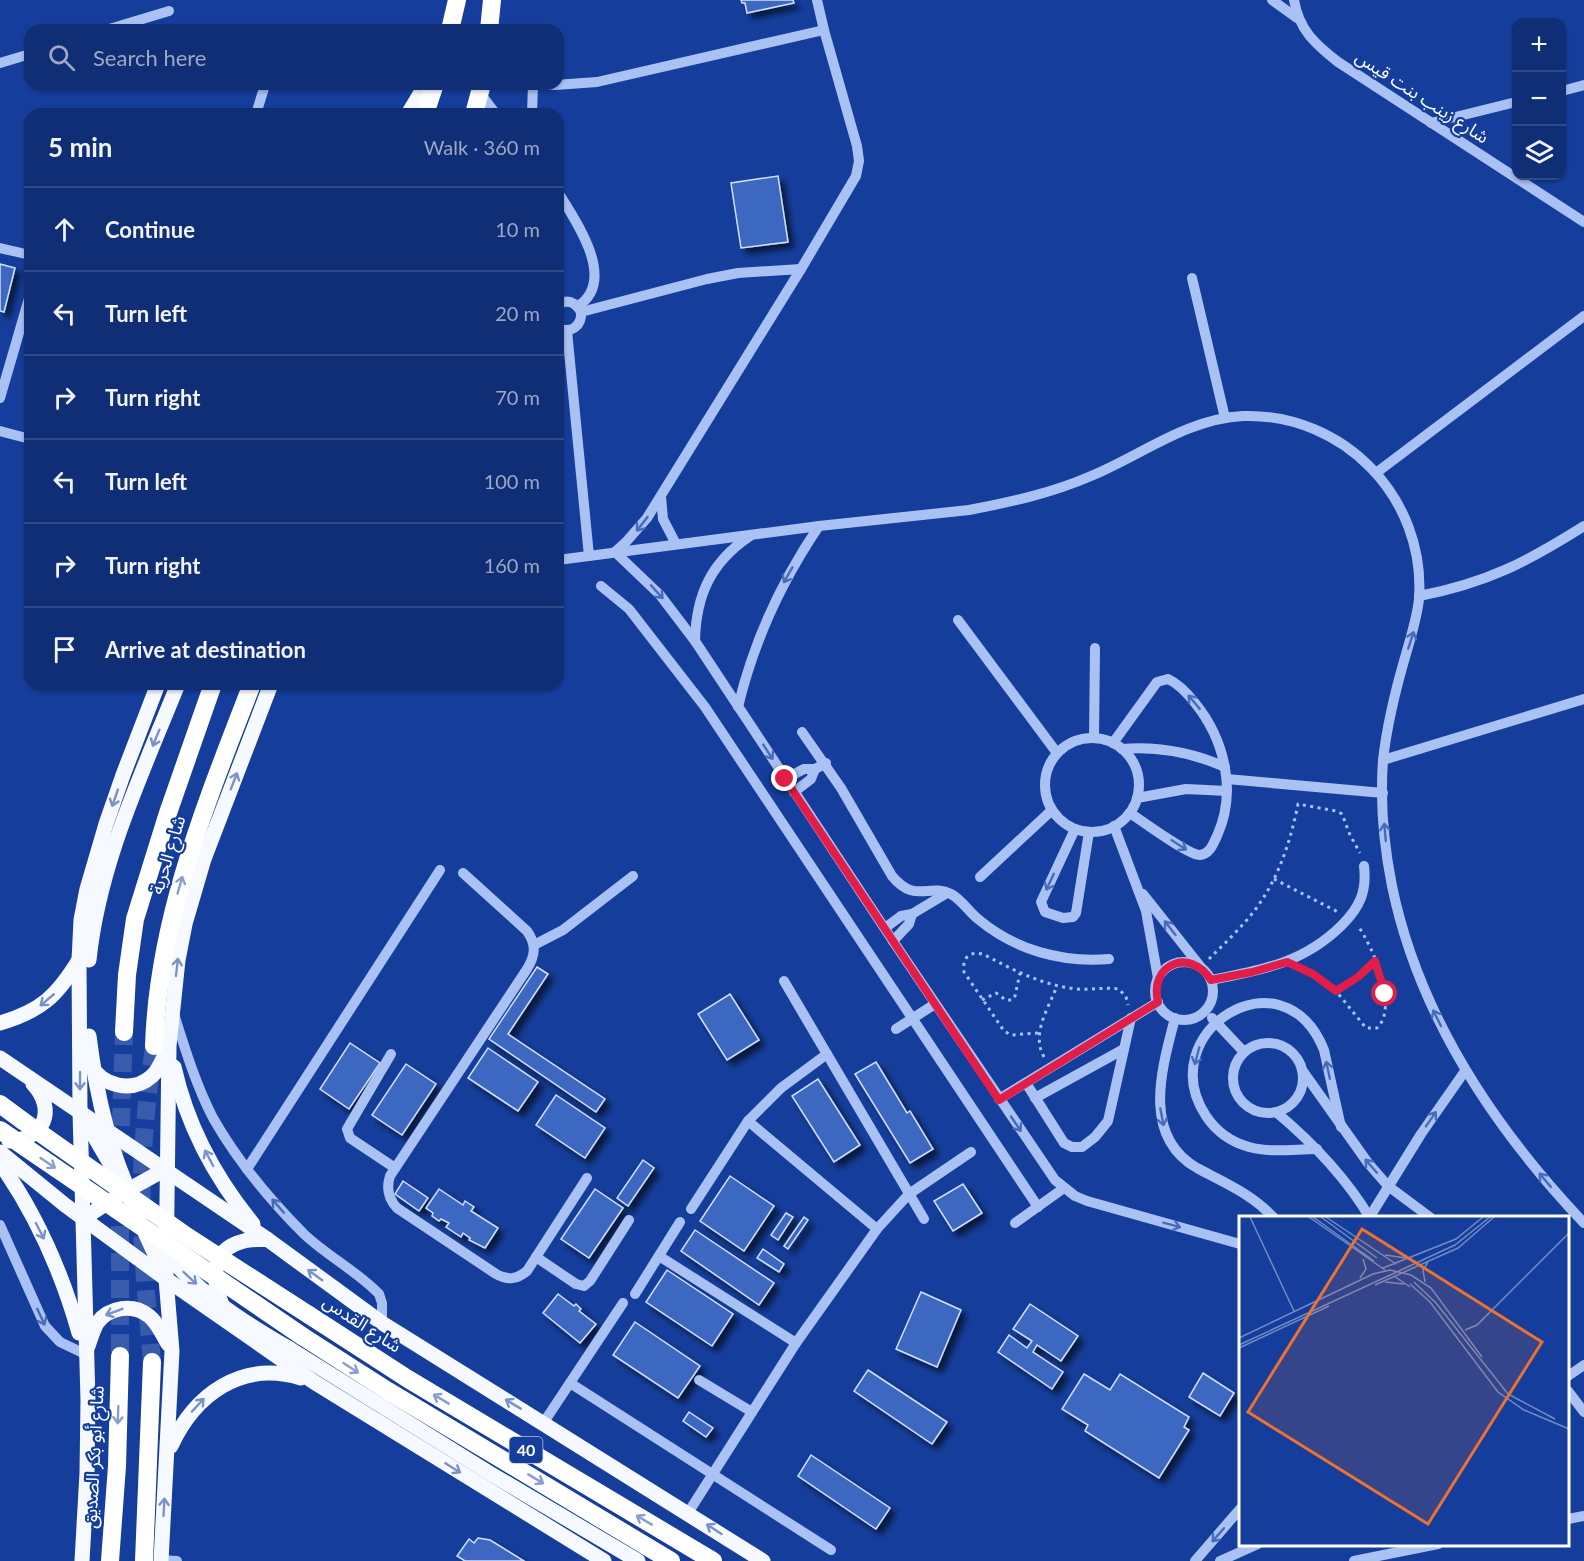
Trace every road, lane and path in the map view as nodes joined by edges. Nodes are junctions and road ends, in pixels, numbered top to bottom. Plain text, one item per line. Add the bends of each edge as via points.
1 (457, 0) edge
2 (492, 0) edge
3 (818, 0) edge
4 (1272, 0) edge
5 (1294, 0) edge
6 (169, 10) dead end
7 (1297, 18) junction
8 (125, 24) edge
9 (451, 24) edge
10 (490, 24) edge
11 (824, 30) junction
12 (24, 56) edge
13 (0, 63) edge
14 (564, 84) edge
15 (1584, 85) edge
16 (263, 90) edge
17 (424, 90) edge
18 (433, 90) edge
19 (480, 90) edge
20 (482, 90) edge
21 (533, 90) edge
22 (1566, 90) edge
23 (1512, 103) edge
24 (258, 108) edge
25 (412, 108) edge
26 (427, 108) edge
27 (476, 108) edge
28 (493, 108) edge
29 (532, 108) edge
30 (1431, 123) junction
31 (564, 201) edge
32 (1584, 222) edge
33 (0, 248) edge
34 (24, 254) edge
35 (801, 269) junction
36 (1192, 278) dead end
37 (564, 302) edge
38 (579, 309) junction
39 (24, 316) edge
40 (1584, 316) edge
41 (564, 329) edge
42 (564, 338) edge
43 (0, 398) edge
44 (1225, 418) junction
45 (0, 431) edge
46 (24, 437) edge
47 (1376, 472) junction
48 (662, 490) junction
49 (819, 526) junction
50 (1584, 526) edge
51 (753, 534) junction
52 (676, 544) junction
53 (615, 552) junction
54 (589, 556) junction
55 (564, 559) edge
56 (601, 586) dead end
57 (1419, 596) junction
58 (958, 620) dead end
59 (695, 641) junction
60 (1095, 648) dead end
61 (156, 690) edge
62 (176, 690) edge
63 (211, 690) edge
64 (250, 690) edge
65 (269, 690) edge
66 (1584, 699) edge
67 (738, 707) junction
68 (802, 732) dead end
69 (1094, 738) junction
70 (1117, 746) junction
71 (1057, 753) junction
72 (1383, 760) junction
73 (826, 764) junction
74 (1225, 767) junction
75 (815, 769) junction
76 (785, 779) junction
77 (1227, 779) junction
78 (1227, 791) junction
79 (794, 792) junction
80 (1383, 793) junction
81 (1137, 798) junction
82 (1052, 810) junction
83 (1130, 813) junction
84 (1114, 826) junction
85 (1075, 829) junction
86 (1089, 832) junction
87 (1364, 866) joint
88 (440, 870) dead end
89 (463, 873) dead end
90 (633, 876) dead end
91 (980, 877) dead end
92 (1274, 879) junction
93 (1139, 889) junction
94 (948, 892) junction
95 (912, 914) junction
96 (1349, 918) junction
97 (885, 928) junction
98 (893, 941) junction
99 (534, 945) junction
100 (1109, 959) dead end
101 (79, 960) junction
102 (1375, 961) junction
103 (1287, 962) junction
104 (1201, 967) junction
105 (1020, 973) junction
106 (1158, 978) junction
107 (1211, 980) junction
108 (784, 981) dead end
109 (1057, 986) junction
110 (1336, 991) junction
111 (982, 1000) junction
112 (1158, 1002) junction
113 (935, 1004) junction
114 (172, 1008) junction
115 (1206, 1011) junction
116 (913, 1018) junction
117 (1131, 1018) junction
118 (1175, 1018) junction
119 (1216, 1022) junction
120 (0, 1023) edge
121 (896, 1029) dead end
122 (124, 1032) tunnel mouth
123 (1038, 1033) junction
124 (84, 1034) junction
125 (161, 1046) junction
126 (1124, 1049) junction
127 (1244, 1052) junction
128 (391, 1054) dead end
129 (828, 1054) junction
130 (0, 1058) edge
131 (1050, 1068) junction
132 (1302, 1070) junction
133 (1465, 1071) junction
134 (24, 1074) junction
135 (1026, 1083) junction
136 (1035, 1098) junction
137 (999, 1100) junction
138 (0, 1104) edge
139 (80, 1112) junction
140 (1276, 1112) junction
141 (748, 1121) junction
142 (1341, 1127) junction
143 (0, 1130) edge
144 (0, 1141) edge
145 (1317, 1149) junction
146 (0, 1152) edge
147 (971, 1152) dead end
148 (395, 1168) junction
149 (166, 1169) junction
150 (248, 1169) junction
151 (2, 1172) edge
152 (587, 1178) dead end
153 (1388, 1186) junction
154 (1064, 1188) junction
155 (126, 1191) junction
156 (909, 1194) junction
157 (1038, 1207) junction
158 (691, 1209) dead end
159 (1272, 1216) edge
160 (1368, 1216) edge
161 (1370, 1216) edge
162 (1428, 1216) edge
163 (84, 1218) junction
164 (924, 1219) dead end
165 (629, 1220) dead end
166 (680, 1222) dead end
167 (1015, 1223) dead end
168 (1584, 1223) edge
169 (0, 1225) edge
170 (877, 1229) junction
171 (267, 1239) junction
172 (1239, 1244) edge
173 (659, 1256) junction
174 (536, 1257) junction
175 (166, 1280) junction
176 (635, 1294) dead end
177 (623, 1303) dead end
178 (229, 1323) junction
179 (382, 1323) junction
180 (296, 1343) junction
181 (796, 1343) junction
182 (172, 1351) junction
183 (85, 1354) junction
184 (120, 1356) tunnel mouth
185 (152, 1362) tunnel mouth
186 (1584, 1365) edge
187 (1569, 1375) edge
188 (699, 1380) dead end
189 (314, 1382) junction
190 (570, 1383) junction
191 (1569, 1392) edge
192 (752, 1412) junction
193 (1584, 1412) edge
194 (544, 1422) junction
195 (167, 1454) junction
196 (713, 1474) junction
197 (1239, 1510) edge
198 (688, 1513) junction
199 (1584, 1516) edge
200 (1569, 1519) edge
201 (1256, 1546) edge
202 (1433, 1546) edge
203 (831, 1550) dead end
204 (82, 1561) edge
205 (110, 1561) edge
206 (155, 1561) edge
207 (177, 1561) edge
208 (604, 1561) edge
209 (638, 1561) edge
210 (671, 1561) edge
211 (713, 1561) edge
212 (764, 1561) edge
213 (1196, 1561) edge
214 (1220, 1561) edge
215 (1354, 1561) edge

1 - 9 highway
2 - 10 highway
3 - 11 street
4 - 7 street
5 - 7 street, شارع زينب بنت قيس
6 - 8 street
7 - 30 street, شارع زينب بنت قيس via 1323,50
11 - 14 street via 597,82
11 - 35 street via 859,161 853,183
12 - 13 street
15 - 22 street
16 - 24 street
17 - 25 main road
18 - 26 highway
19 - 27 highway
20 - 28 street
21 - 29 street
23 - 30 street
30 - 32 street, شارع زينب بنت قيس
31 - 38 street via 583,231 593,267 592,292
33 - 34 street
35 - 38 street via 717,277
35 - 48 street
36 - 44 street
37 - 38 street
38 - 41 street via 579,324
39 - 43 street
40 - 47 street
42 - 54 street
44 - 47 street via 1280,418 1315,428 1347,447
44 - 49 street via 1185,429 1120,464 1029,497 969,510
45 - 46 street
47 - 57 street via 1398,504 1412,539
48 - 52 street via 663,519
48 -> 53 street via 637,530
49 - 51 street
49 -> 67 street via 773,604 752,656
50 - 57 street via 1512,568 1464,586
51 - 52 street
51 - 59 street via 724,557 704,588 698,605
52 - 53 street
53 - 54 street
53 -> 59 street via 660,595
54 - 55 street
56 - 116 street via 629,609 705,707
72 -> 57 street
58 - 71 street
59 - 67 street
60 - 69 street
61 -> 101 main road via 95,860 81,920
62 -> 124 main road via 107,865 87,971
63 - 122 highway, شارع الحرية via 135,919
125 -> 64 highway, شارع الحرية via 158,997 173,908 189,852
114 -> 65 main road via 185,924 204,859
66 - 72 street
67 -> 76 street
68 - 73 street
69 - 70 street
69 - 71 street via 1074,742
70 - 74 street via 1169,750
74 -> 70 street via 1209,723 1190,697 1168,679 1157,682
70 - 81 street via 1137,771
71 - 82 street via 1045,780
72 - 80 street
73 - 75 street
73 - 94 street via 897,882 909,890
74 - 77 street
75 - 76 street via 804,769
75 - 79 street via 811,779
76 - 79 street
77 - 78 street
77 - 80 street
78 - 81 street via 1186,789
83 -> 78 street via 1191,853 1203,855 1219,831
79 - 97 street
133 -> 80 street via 1433,1010 1406,941 1390,875
81 - 83 street
82 - 85 street
82 - 91 street
83 - 84 street
84 - 86 street
84 - 93 street
85 - 86 street
85 -> 86 street via 1041,902 1045,912 1063,918 1076,913
87 - 92 path via 1342,814 1298,804 1289,843
87 - 96 street via 1364,894
88 - 150 street
89 - 99 street via 527,931
90 - 99 street via 563,930
92 - 96 path
92 - 104 path via 1251,915
104 -> 93 street
93 - 106 street
94 - 95 street
94 - 100 street via 976,918 1022,946 1071,959
95 - 97 street via 901,916
95 - 98 street via 909,924
96 - 102 path via 1365,937
96 - 103 street via 1317,947
97 - 98 street
98 - 113 street
99 - 148 street via 527,969
101 -> 120 main road via 64,984 43,1004
101 - 124 main road
102 - 110 path
102 - 110 path via 1386,1002 1377,1028 1363,1025
103 - 107 street
103 - 110 path
104 - 106 street via 1177,963
104 - 107 street
105 - 109 path
105 - 111 path via 1012,1000 996,993
105 - 111 path via 983,954 966,956 964,972
106 - 112 street
107 - 115 street via 1213,996
108 - 129 street
109 - 117 path via 1119,989 1126,998
109 - 123 path
111 - 123 path via 1007,1034
112 - 117 street
112 - 118 street
113 - 116 street
113 - 137 street
114 - 125 main road
114 - 150 street via 212,1116
115 - 118 street via 1192,1019
115 - 119 street
116 - 121 street
116 - 157 street
117 - 126 street
117 - 131 street
118 -> 159 street via 1159,1098 1165,1131 1186,1160 1243,1191
119 - 127 street
142 -> 119 street via 1324,1050 1304,1018 1282,1006 1258,1003 1235,1008
119 -> 145 street via 1202,1041 1193,1075 1197,1099 1209,1120 1227,1137 1249,1147
123 - 131 path via 1039,1046
124 - 125 main road via 91,1067 101,1078 122,1086 133,1086 153,1075 160,1067
124 -> 139 main road
124 -> 180 main road, bridge via 115,1159 144,1222 163,1250 187,1276 238,1317
125 - 149 main road
171 -> 125 main road via 238,1204 202,1145
126 - 136 street
126 - 136 street via 1108,1121 1082,1147 1065,1143
127 - 132 street via 1260,1044 1278,1045 1293,1054
127 - 140 street via 1234,1068 1237,1095 1249,1108
128 - 148 street via 347,1129 350,1138
129 - 141 street via 781,1088
129 - 156 street
130 - 134 main road
131 - 135 street
132 - 140 street via 1298,1097
132 - 142 street
153 -> 133 street
168 -> 133 street via 1527,1159
134 - 139 main road
134 - 144 main road via 44,1098 45,1120 28,1138
135 - 136 street
135 - 137 street
137 -> 154 street via 1048,1172
211 -> 138 highway, شارع القدس / 40, bridge via 408,1379 188,1237
139 - 149 main road
139 - 155 main road
139 - 163 main road
140 - 145 street
141 - 158 street
141 - 170 street
153 -> 142 street
143 -> 180 highway, 40, bridge
145 - 160 street
146 - 163 main road
147 - 156 street
148 - 174 street via 387,1189 392,1203 496,1274 512,1279 520,1276
149 - 155 main road
149 - 171 main road
149 - 175 main road
179 -> 150 street via 379,1294 305,1234
151 -> 183 main road via 48,1246
152 - 174 street
153 - 161 street
153 - 162 street
154 - 157 street
154 -> 172 street via 1087,1202
155 - 163 main road
155 - 175 main road
156 - 164 street
156 - 170 street
157 - 167 street
163 - 175 main road
163 - 183 main road
165 - 174 street via 584,1286
166 - 173 street
169 -> 183 street via 45,1326 60,1342
170 - 181 street
171 - 178 main road via 233,1246 218,1263 215,1287
179 -> 171 main road
173 - 176 street
173 - 181 street
175 - 178 main road
175 - 182 main road
177 - 190 street
178 - 189 main road
194 -> 179 main road
180 - 209 main road via 491,1474
180 -> 210 highway, 40 via 388,1391
181 - 192 street
182 -> 183 main road via 151,1317 129,1308 115,1309 97,1323
182 - 195 main road
183 - 204 main road via 87,1473
184 -> 205 highway, شارع أبو بكر الصديق
185 - 206 highway
186 - 187 street
188 - 192 street
195 -> 189 main road via 179,1428 200,1401 231,1382 266,1372
189 -> 208 main road
190 - 194 street
190 - 196 street
191 - 193 street
192 - 196 street
194 - 198 main road
206 -> 195 main road
196 - 198 street
196 - 203 street
197 -> 213 street
212 -> 198 main road
199 - 200 street
201 - 214 street
202 - 215 street
206 - 207 street

